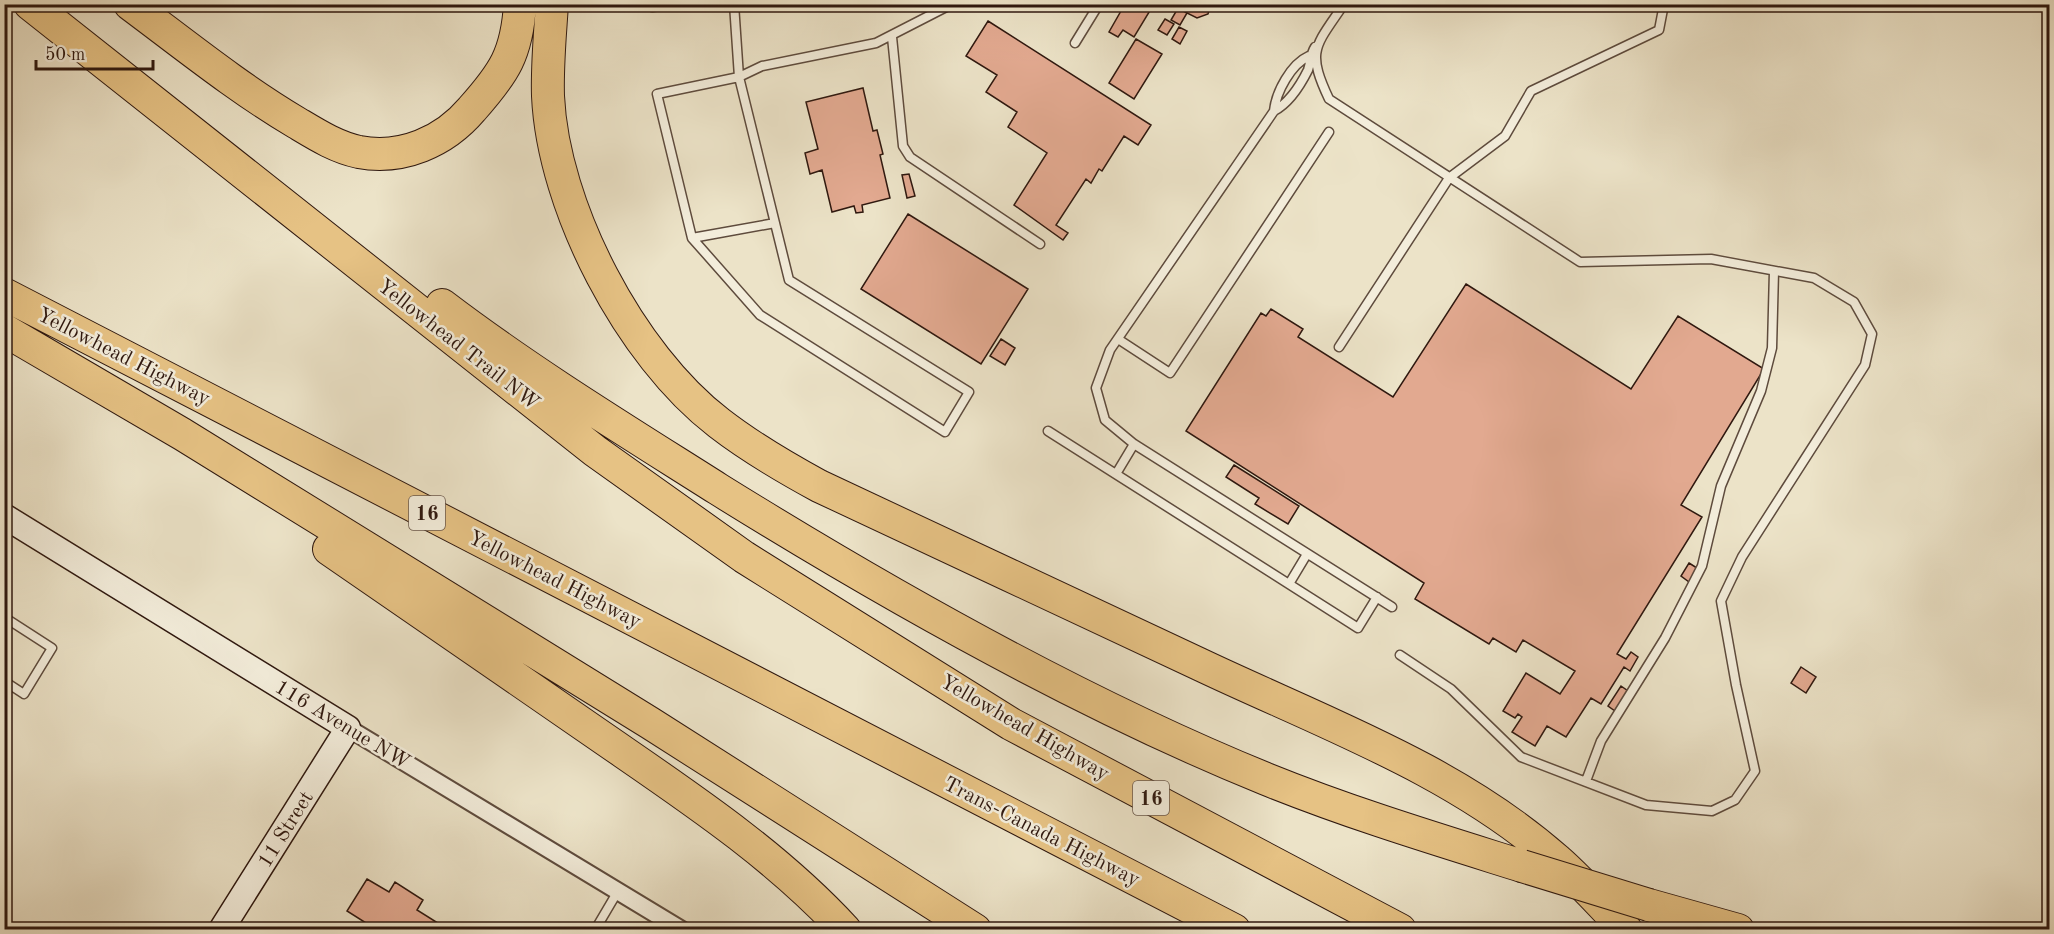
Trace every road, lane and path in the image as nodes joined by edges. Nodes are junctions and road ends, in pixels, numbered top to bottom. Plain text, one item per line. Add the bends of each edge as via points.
1 (30, 4) edge
2 (129, 4) edge
3 (520, 4) edge
4 (552, 4) edge
5 (680, 4) edge
6 (734, 4) edge
7 (952, 4) edge
8 (1099, 4) edge
9 (1344, 4) edge
10 (1664, 4) edge
11 (652, 8) dead end
12 (892, 37) junction
13 (1075, 43) dead end
14 (1315, 47) junction
15 (739, 77) junction
16 (142, 94) junction
17 (1329, 132) dead end
18 (1449, 178) junction
19 (775, 224) junction
20 (692, 238) junction
21 (1040, 244) dead end
22 (1774, 271) junction
23 (4, 294) edge
24 (4, 330) edge
25 (1118, 339) junction
26 (1339, 347) dead end
27 (1048, 431) dead end
28 (182, 434) junction
29 (1134, 444) junction
30 (1116, 474) junction
31 (4, 516) edge
32 (1307, 554) junction
33 (1288, 584) junction
34 (1377, 597) junction
35 (1392, 607) dead end
36 (4, 617) edge
37 (1400, 655) dead end
38 (906, 657) joint
39 (4, 681) edge
40 (348, 728) junction
41 (850, 732) joint
42 (1586, 781) junction
43 (618, 891) junction
44 (1649, 905) junction
45 (965, 924) edge
46 (221, 930) edge
47 (595, 930) edge
48 (682, 930) edge
49 (845, 930) edge
50 (1234, 930) edge
51 (1400, 930) edge
52 (1626, 930) edge
53 (1701, 930) edge
54 (1738, 930) edge

1 - 16 highway, Yellowhead Trail NW / 16
2 - 3 highway via 246,90 336,146 394,154 413,150 438,137 462,121 484,96 505,70 517,37
4 - 52 highway via 548,97 563,182 579,224 637,336 669,376 717,422 819,486 1419,767 1483,806 1557,860
5 - 11 lane
6 - 15 lane
7 - 12 lane
8 - 13 lane
9 - 14 lane
10 - 18 lane via 1659,30 1531,91 1505,136
12 - 15 lane via 876,44 762,66
12 - 21 lane via 903,146 910,157
14 - 18 lane via 1316,71 1329,99
14 - 25 lane via 1309,56 1299,60 1275,98 1274,111
15 - 19 lane
15 - 20 lane via 657,94
16 - 38 highway, Yellowhead Trail NW / 16 via 595,451 744,556
16 - 44 highway, bridge via 301,197 469,325 627,432 892,593 1117,711 1234,765 1374,819
17 - 25 lane via 1170,373
18 - 22 lane via 1580,262 1711,259
18 - 26 lane
19 - 20 lane
19 - 20 lane via 789,280 969,392 945,432 760,315
22 - 42 lane via 1772,348 1761,391 1721,486 1702,566 1665,638 1601,741
22 - 42 lane via 1814,278 1854,302 1872,334 1865,365 1742,557 1721,601 1755,771 1735,800 1712,811 1646,805
23 - 41 highway, Yellowhead Highway / 16
24 - 28 highway
25 - 29 lane via 1096,388 1105,420
27 - 30 lane
28 - 45 highway via 650,723
28 - 49 highway via 261,502 742,838 791,876
29 - 30 lane
29 - 32 lane
30 - 33 lane
31 - 40 street, 116 Avenue NW
32 - 33 lane
32 - 34 lane
33 - 34 lane via 1358,628
34 - 35 lane
36 - 39 lane via 52,648 24,694
37 - 42 lane via 1451,689 1521,757
38 - 51 highway, Yellowhead Highway / 16 via 1011,724
40 - 43 street, 116 Avenue NW
40 - 46 street, 11 Street
41 - 50 highway, Trans-Canada Highway / 16
43 - 47 lane
43 - 48 street, 116 Avenue NW
44 - 53 highway
44 - 54 highway

